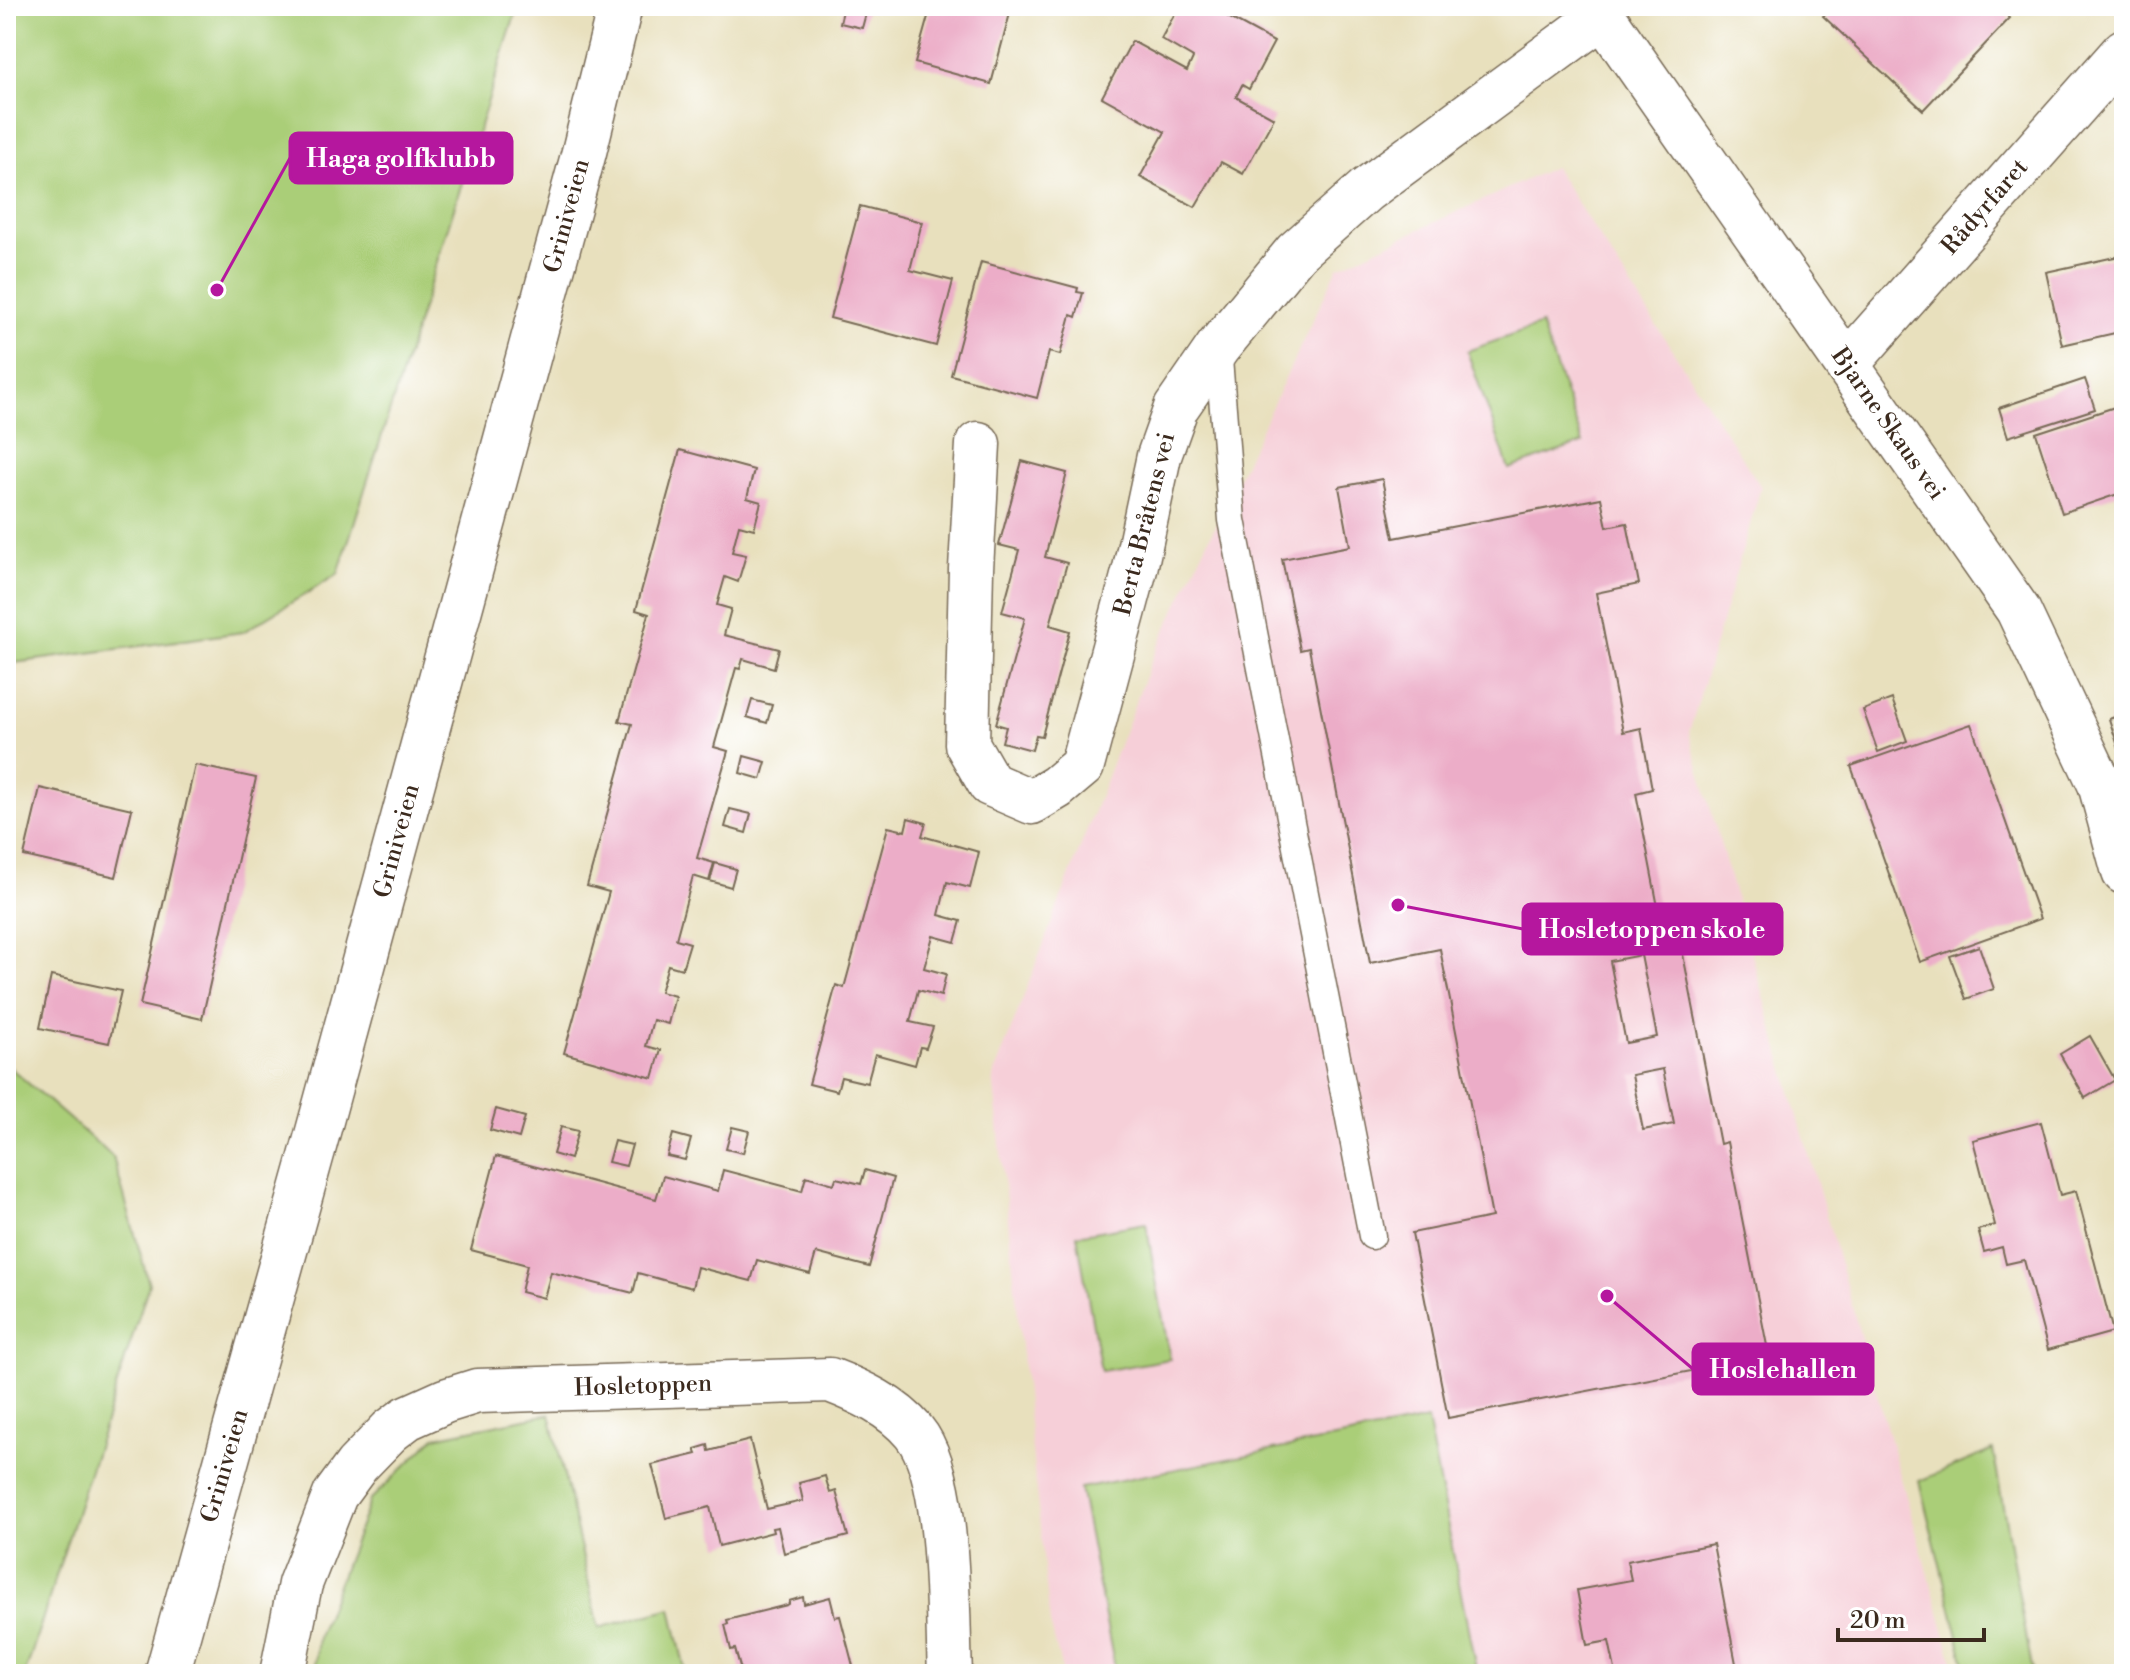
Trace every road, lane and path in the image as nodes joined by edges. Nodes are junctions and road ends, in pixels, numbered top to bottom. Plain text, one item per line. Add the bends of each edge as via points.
1 (620, 6) edge
2 (1599, 11) edge
3 (2124, 51) edge
4 (1218, 347) junction
5 (1847, 364) junction
6 (978, 444) dead end
7 (2124, 872) edge
8 (1372, 1236) dead end
9 (167, 1674) edge
10 (282, 1674) edge
11 (950, 1674) edge

1 - 9 street, Griniveien via 564,228
2 - 4 street, Berta Bråtens vei via 1366,190 1296,252
2 - 5 street, Bjarne Skaus vei
3 - 5 street, Rådyrfaret
4 - 6 street, Berta Bråtens vei via 1176,408 1159,456 1082,766 1032,802 990,784 967,744
4 - 8 lane via 1232,520
5 - 7 street, Bjarne Skaus vei via 2018,610 2100,784
10 - 11 street, Hosletoppen via 300,1584 335,1495 357,1465 407,1418 477,1391 830,1380 865,1394 898,1416 929,1455 943,1523

